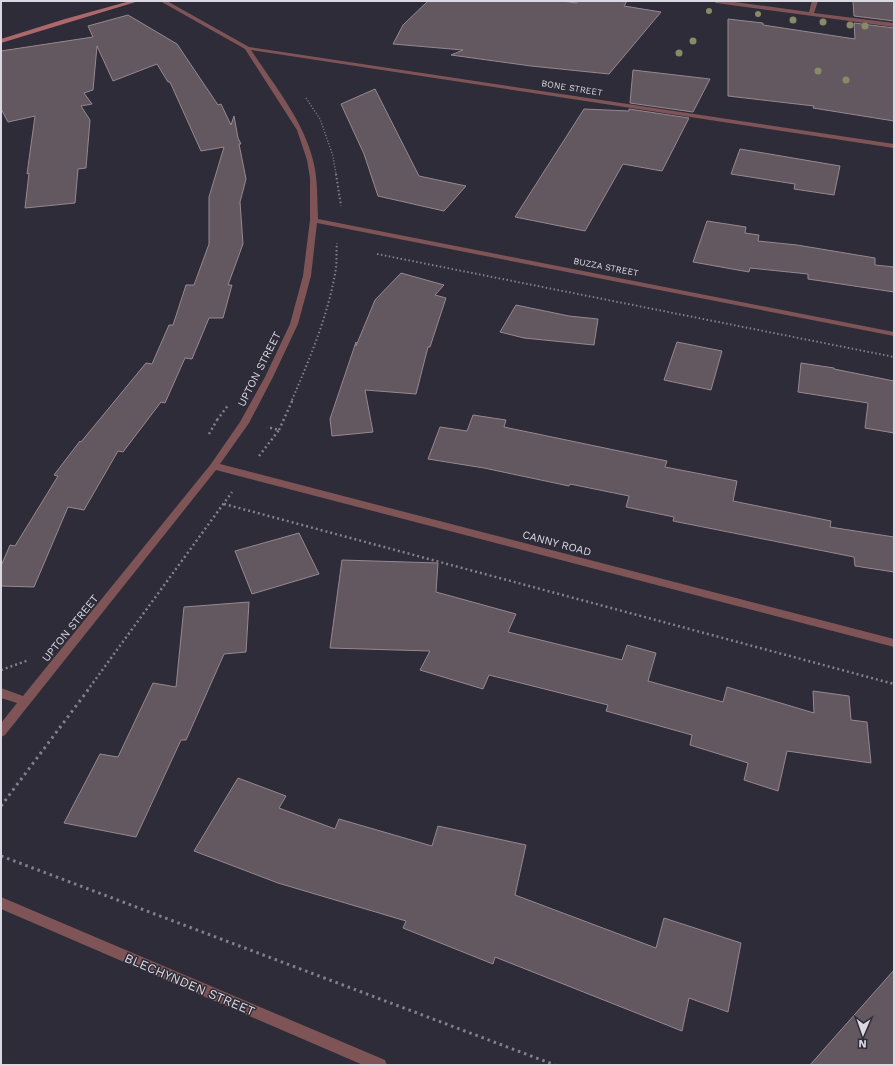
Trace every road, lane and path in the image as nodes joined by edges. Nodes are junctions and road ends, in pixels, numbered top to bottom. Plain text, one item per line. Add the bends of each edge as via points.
1 (112, 1) edge
2 (136, 1) edge
3 (163, 1) edge
4 (716, 1) edge
5 (815, 1) edge
6 (811, 14) junction
7 (894, 25) edge
8 (23, 27) dead end
9 (1, 41) edge
10 (247, 48) junction
11 (894, 146) edge
12 (314, 220) junction
13 (376, 254) dead end
14 (894, 334) edge
15 (894, 357) edge
16 (229, 404) dead end
17 (217, 420) dead end
18 (214, 466) junction
19 (224, 504) dead end
20 (894, 643) edge
21 (894, 684) edge
22 (1, 693) edge
23 (25, 701) junction
24 (1, 732) edge
25 (1, 856) edge
26 (1, 903) edge
27 (380, 1065) edge
28 (555, 1065) edge

1 - 8 street
2 - 9 street
3 - 10 street, UPTON STREET
4 - 6 street
5 - 6 street
6 - 7 street
10 - 11 street, BONE STREET
10 - 12 street, UPTON STREET via 300,130 313,178
12 - 14 street, BUZZA STREET
12 - 18 street, UPTON STREET via 306,276 294,324 269,378 244,423
13 - 15 path
16 - 17 path
18 - 20 street, CANNY ROAD
18 - 23 street, UPTON STREET
19 - 21 path
22 - 23 street
23 - 24 street, UPTON STREET
25 - 28 path
26 - 27 street, BLECHYNDEN STREET

